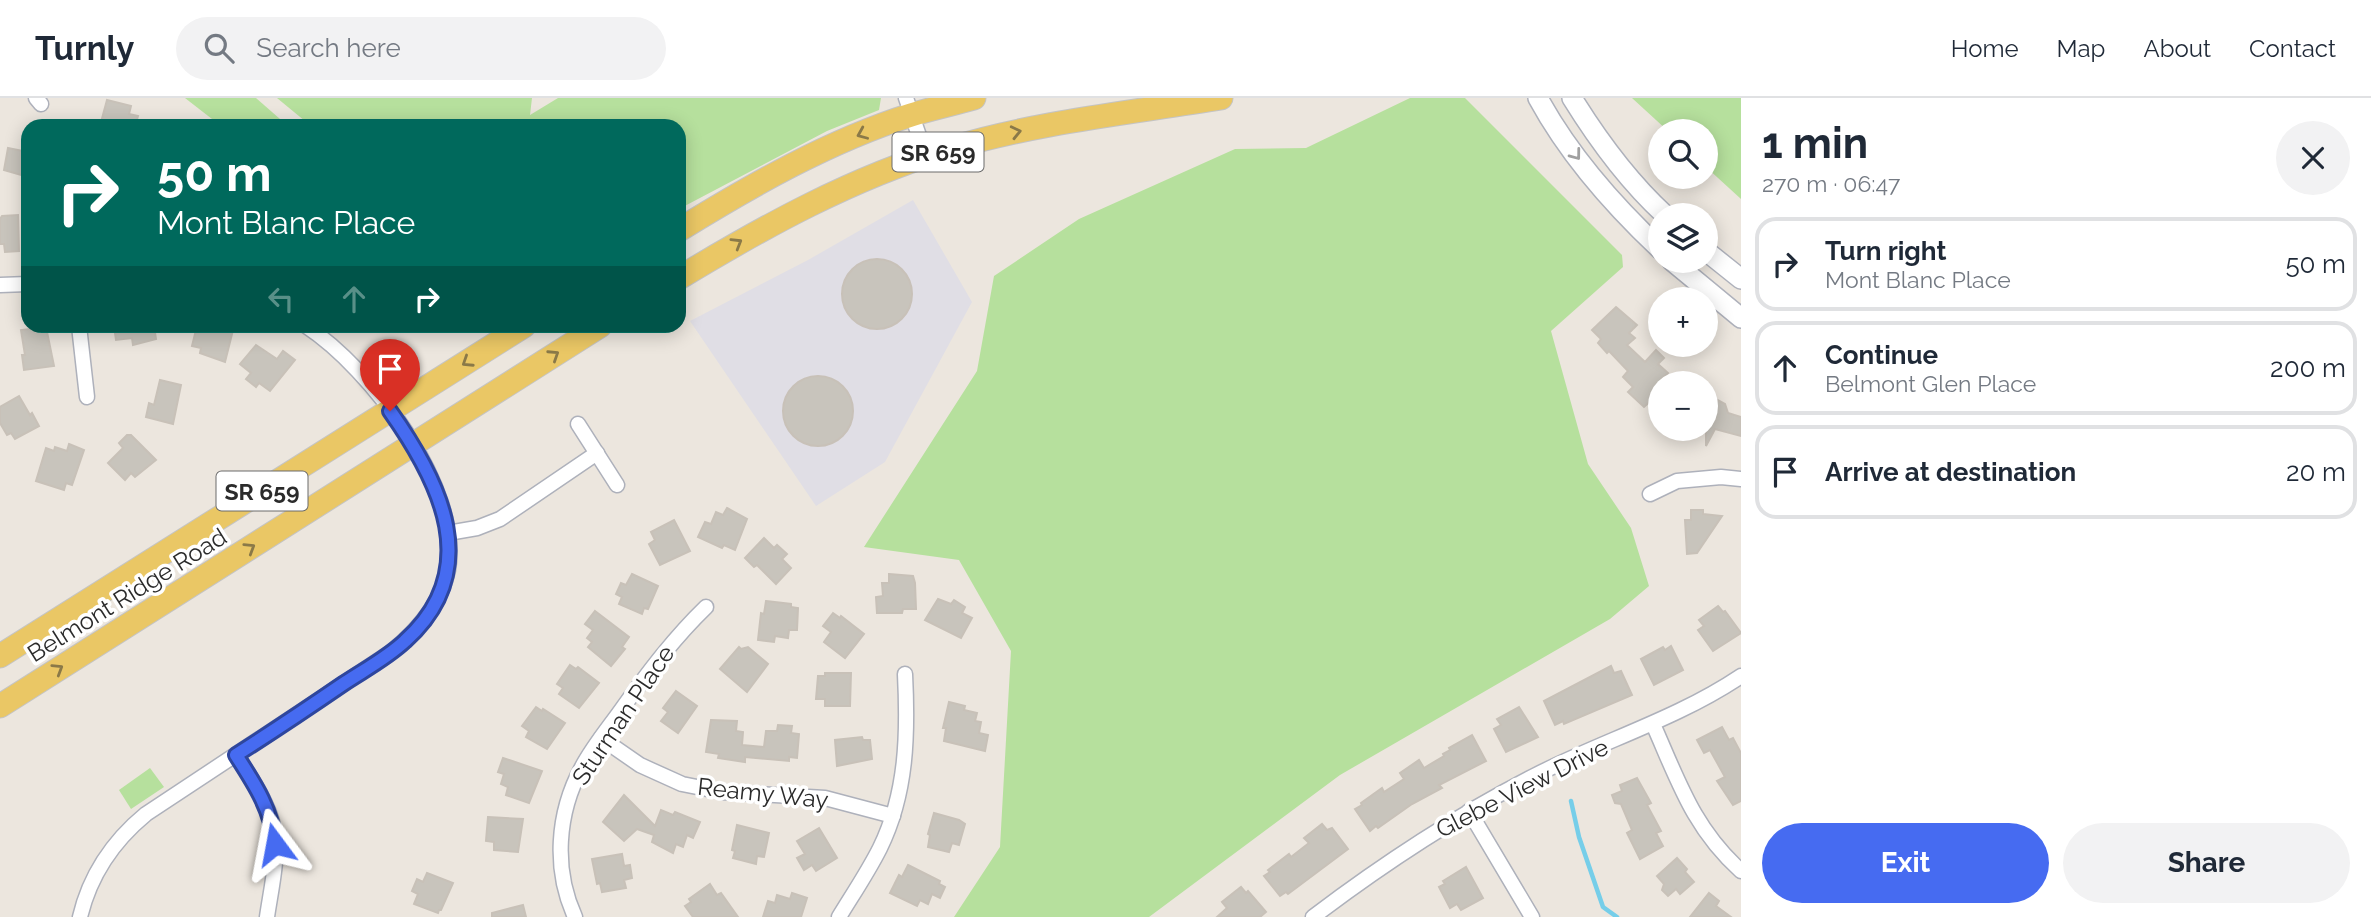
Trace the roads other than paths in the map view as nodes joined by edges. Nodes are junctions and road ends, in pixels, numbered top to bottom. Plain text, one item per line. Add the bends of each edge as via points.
1 (974, 98) edge
2 (1221, 98) edge
3 (1538, 98) edge
4 (1572, 98) edge
5 (908, 107) edge
6 (926, 156) junction
7 (1652, 203) edge
8 (686, 226) edge
9 (1648, 237) edge
10 (1718, 261) edge
11 (1685, 273) edge
12 (686, 274) edge
13 (1741, 279) edge
14 (21, 284) edge
15 (0, 285) edge
16 (1741, 318) edge
17 (80, 333) edge
18 (315, 333) edge
19 (513, 333) edge
20 (589, 333) edge
21 (87, 397) dead end
22 (390, 411) junction
23 (578, 424) dead end
24 (414, 445) junction
25 (597, 453) junction
26 (1741, 479) edge
27 (617, 485) dead end
28 (1650, 494) dead end
29 (448, 533) junction
30 (706, 607) dead end
31 (0, 656) edge
32 (905, 674) dead end
33 (1741, 676) edge
34 (0, 706) edge
35 (1653, 724) junction
36 (601, 738) junction
37 (236, 755) junction
38 (1469, 811) junction
39 (893, 816) junction
40 (1741, 871) edge
41 (80, 917) edge
42 (267, 917) edge
43 (575, 917) edge
44 (839, 917) edge
45 (1313, 917) edge
46 (1532, 917) edge

1 - 5 main road, SR 659
6 -> 2 main road, SR 659 via 1020,130
3 -> 9 main road via 1604,191
4 - 7 main road via 1620,167
5 - 6 street
5 -> 8 main road, SR 659
12 -> 6 main road, SR 659 via 784,216
10 - 13 main road
11 - 16 main road
14 - 15 street
17 - 21 street
18 - 22 street via 342,354
19 -> 22 main road, Belmont Ridge Road / SR 659
24 -> 20 main road, Belmont Ridge Road / SR 659
22 - 24 street
22 - 31 main road, Belmont Ridge Road / SR 659
23 - 25 street
24 - 29 street via 440,499
34 -> 24 main road, Belmont Ridge Road / SR 659
25 - 27 street
25 - 29 street via 500,519
26 - 28 street via 1677,481
29 - 37 street via 447,570 441,590 412,634
30 - 36 street, Sturman Place via 658,659
32 - 39 street via 905,760
33 - 35 street, Glebe View Drive
35 - 38 street, Glebe View Drive
35 - 40 street via 1694,815 1723,855
36 - 39 street, Reamy Way via 640,765 682,784 722,792 825,798
36 - 43 street, Sturman Place via 572,788 561,835 564,884
37 - 41 street via 117,841 94,875
37 - 42 street via 274,828
38 - 45 street, Glebe View Drive
38 - 46 street
39 - 44 street via 882,846

